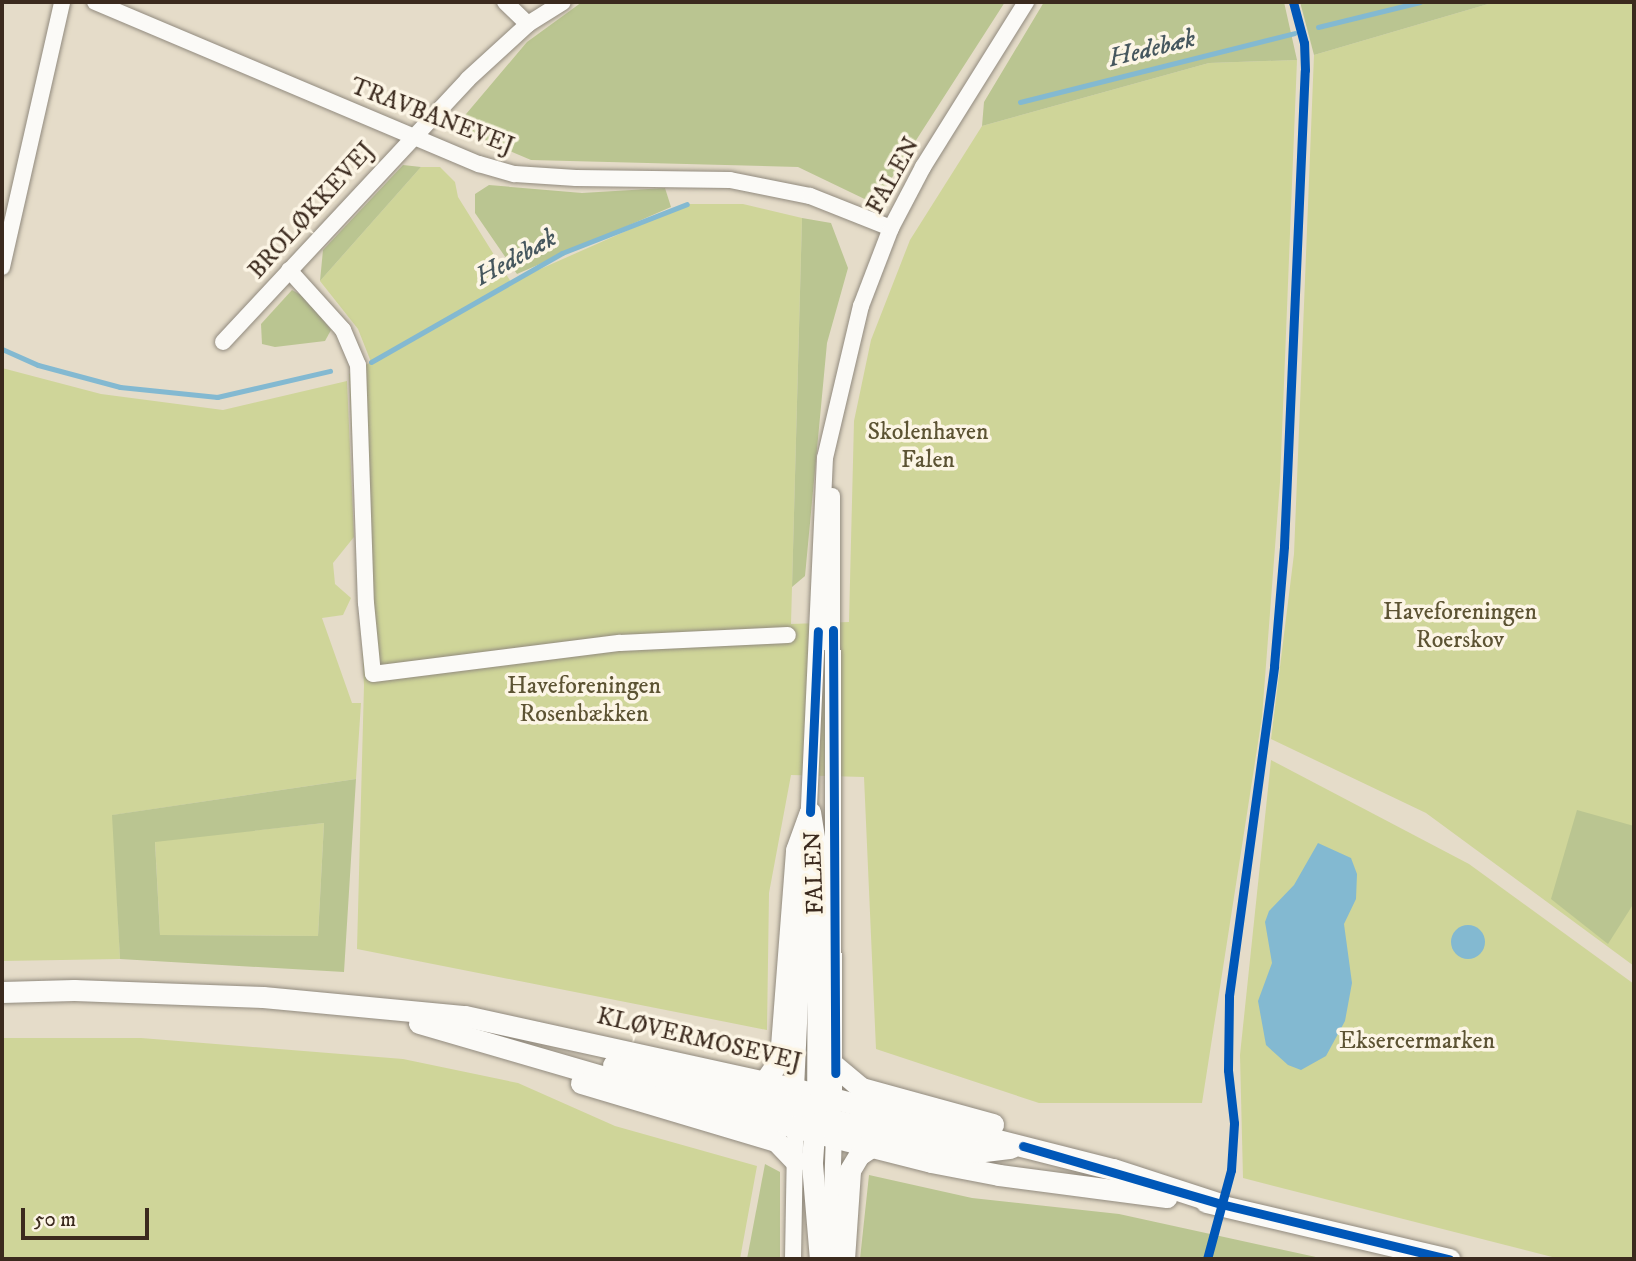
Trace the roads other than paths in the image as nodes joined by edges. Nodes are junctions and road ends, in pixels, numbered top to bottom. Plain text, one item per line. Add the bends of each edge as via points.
1 (62, 2) edge
2 (95, 2) edge
3 (505, 2) edge
4 (562, 2) edge
5 (1026, 2) edge
6 (528, 24) junction
7 (411, 136) junction
8 (891, 228) junction
9 (2, 267) edge
10 (289, 270) junction
11 (223, 342) dead end
12 (842, 389) junction
13 (788, 635) dead end
14 (810, 812) junction
15 (2, 992) edge
16 (363, 1008) junction
17 (531, 1053) junction
18 (835, 1066) junction
19 (764, 1082) junction
20 (814, 1114) junction
21 (1023, 1146) junction
22 (871, 1147) junction
23 (795, 1161) junction
24 (1221, 1204) junction
25 (793, 1259) edge
26 (820, 1259) edge
27 (830, 1259) edge
28 (844, 1259) edge
29 (1449, 1259) edge

1 - 9 street
2 - 7 street, TRAVBANEVEJ
3 - 6 street
4 - 6 street, BROLØKKEVEJ
5 - 8 street, FALEN via 923,167
6 - 7 street, BROLØKKEVEJ
7 - 8 street, TRAVBANEVEJ via 515,174 730,180 810,196
7 - 10 street, BROLØKKEVEJ
8 - 12 street, FALEN via 861,306
10 - 11 street, BROLØKKEVEJ
10 - 13 street via 343,330 358,365 373,674 620,643
12 - 14 street, FALEN via 825,458
12 - 18 street, FALEN via 831,527
14 - 19 main road via 796,850 780,1059
14 - 20 main road via 818,862
15 - 16 main road, KLØVERMOSEVEJ via 263,997
16 - 17 main road, KLØVERMOSEVEJ
16 - 19 main road, KLØVERMOSEVEJ via 465,1016
17 - 20 main road, KLØVERMOSEVEJ
17 - 23 main road via 578,1082 776,1142
18 - 20 street, FALEN
18 - 21 main road via 854,1085 992,1124
19 - 20 main road, KLØVERMOSEVEJ
20 - 21 main road, KLØVERMOSEVEJ
20 - 22 main road, KLØVERMOSEVEJ
20 - 23 street, FALEN
20 - 26 main road via 812,1164
20 - 27 street, FALEN
21 - 24 main road, KLØVERMOSEVEJ
22 - 24 main road, KLØVERMOSEVEJ via 999,1175
22 - 28 main road via 850,1170
23 - 25 street, FALEN
24 - 29 main road, KLØVERMOSEVEJ

